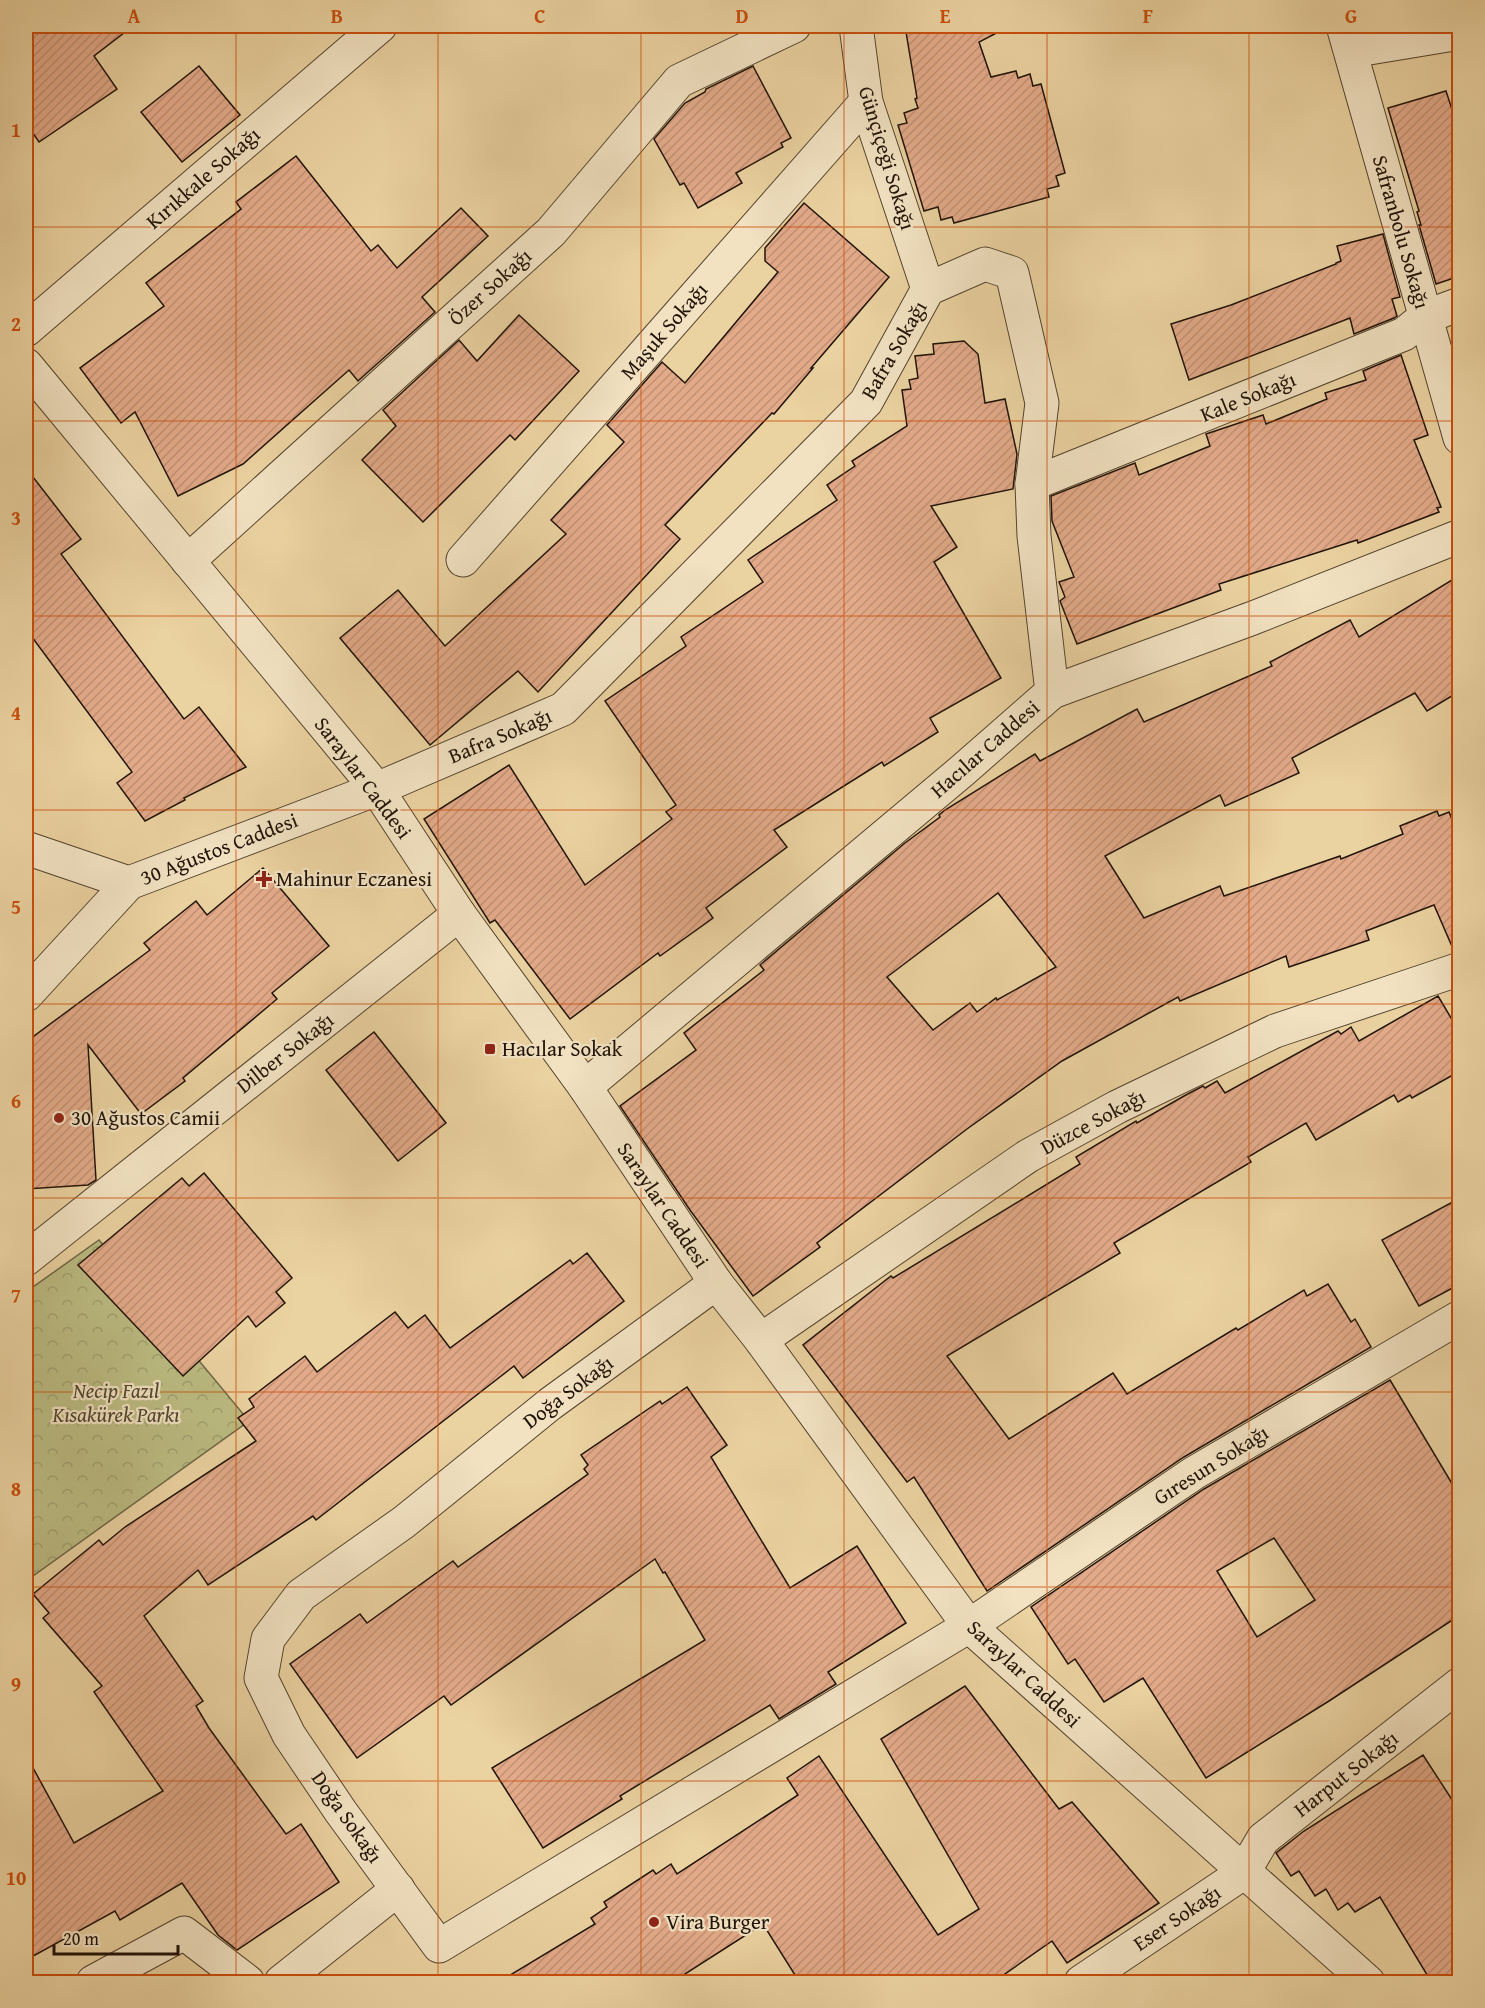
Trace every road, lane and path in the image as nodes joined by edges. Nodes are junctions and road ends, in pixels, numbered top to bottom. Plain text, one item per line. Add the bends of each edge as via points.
1 (380, 26) edge
2 (794, 26) edge
3 (856, 26) edge
4 (1460, 33) edge
5 (1347, 38) edge
6 (866, 102) junction
7 (928, 289) junction
8 (1460, 304) edge
9 (1425, 317) junction
10 (26, 330) edge
11 (26, 365) edge
12 (1460, 438) edge
13 (1032, 484) junction
14 (1460, 536) edge
15 (463, 560) dead end
16 (188, 561) junction
17 (1052, 692) junction
18 (377, 789) junction
19 (26, 848) edge
20 (129, 883) junction
21 (459, 914) junction
22 (1460, 969) edge
23 (26, 994) edge
24 (585, 1087) junction
25 (26, 1259) edge
26 (716, 1283) junction
27 (1460, 1317) edge
28 (761, 1340) junction
29 (969, 1626) junction
30 (1460, 1684) edge
31 (1244, 1873) junction
32 (398, 1889) junction
33 (93, 1983) edge
34 (248, 1983) edge
35 (281, 1983) edge
36 (1081, 1983) edge
37 (1368, 1983) edge

1 - 10 street, Kırıkkale Sokağı
2 - 16 street, Özer Sokağı via 679,81 551,232
3 - 6 street, Günçiçeği Sokağı
4 - 5 street
5 - 9 street, Safranbolu Sokağı
6 - 7 street, Günçiçeği Sokağı
6 - 15 street, Maşuk Sokağı
7 - 13 street, Bafra Sokağı via 985,264 1012,273 1042,403
7 - 18 street, Bafra Sokağı via 866,402 563,709
8 - 9 street, Kale Sokağı
9 - 12 street, Safranbolu Sokağı
9 - 13 street, Kale Sokağı via 1404,334
11 - 16 street, Saraylar Caddesi
13 - 17 street, Bafra Sokağı
14 - 17 street, Hacılar Caddesi
16 - 18 street, Saraylar Caddesi
17 - 24 street, Hacılar Caddesi
18 - 20 street, 30 Ağustos Caddesi
18 - 21 street, Saraylar Caddesi
19 - 20 street, 30 Ağustos Caddesi
20 - 23 street
21 - 24 street, Saraylar Caddesi
21 - 25 street, Dilber Sokağı
22 - 28 street, Düzce Sokağı via 1275,1032 1117,1107 1028,1156
24 - 26 street, Saraylar Caddesi
26 - 28 street, Saraylar Caddesi
26 - 32 street, Doğa Sokağı via 550,1404 404,1522 301,1595 268,1639 261,1678 289,1735
27 - 29 street, Gıresun Sokağı via 1194,1473
28 - 29 street, Saraylar Caddesi
29 - 31 street, Saraylar Caddesi
29 - 32 street, Doğa Sokağı via 440,1946
30 - 31 street, Harput Sokağı via 1263,1839
31 - 36 street, Eser Sokağı
31 - 37 street, Saraylar Caddesi
32 - 35 street
33 - 34 street via 184,1933

